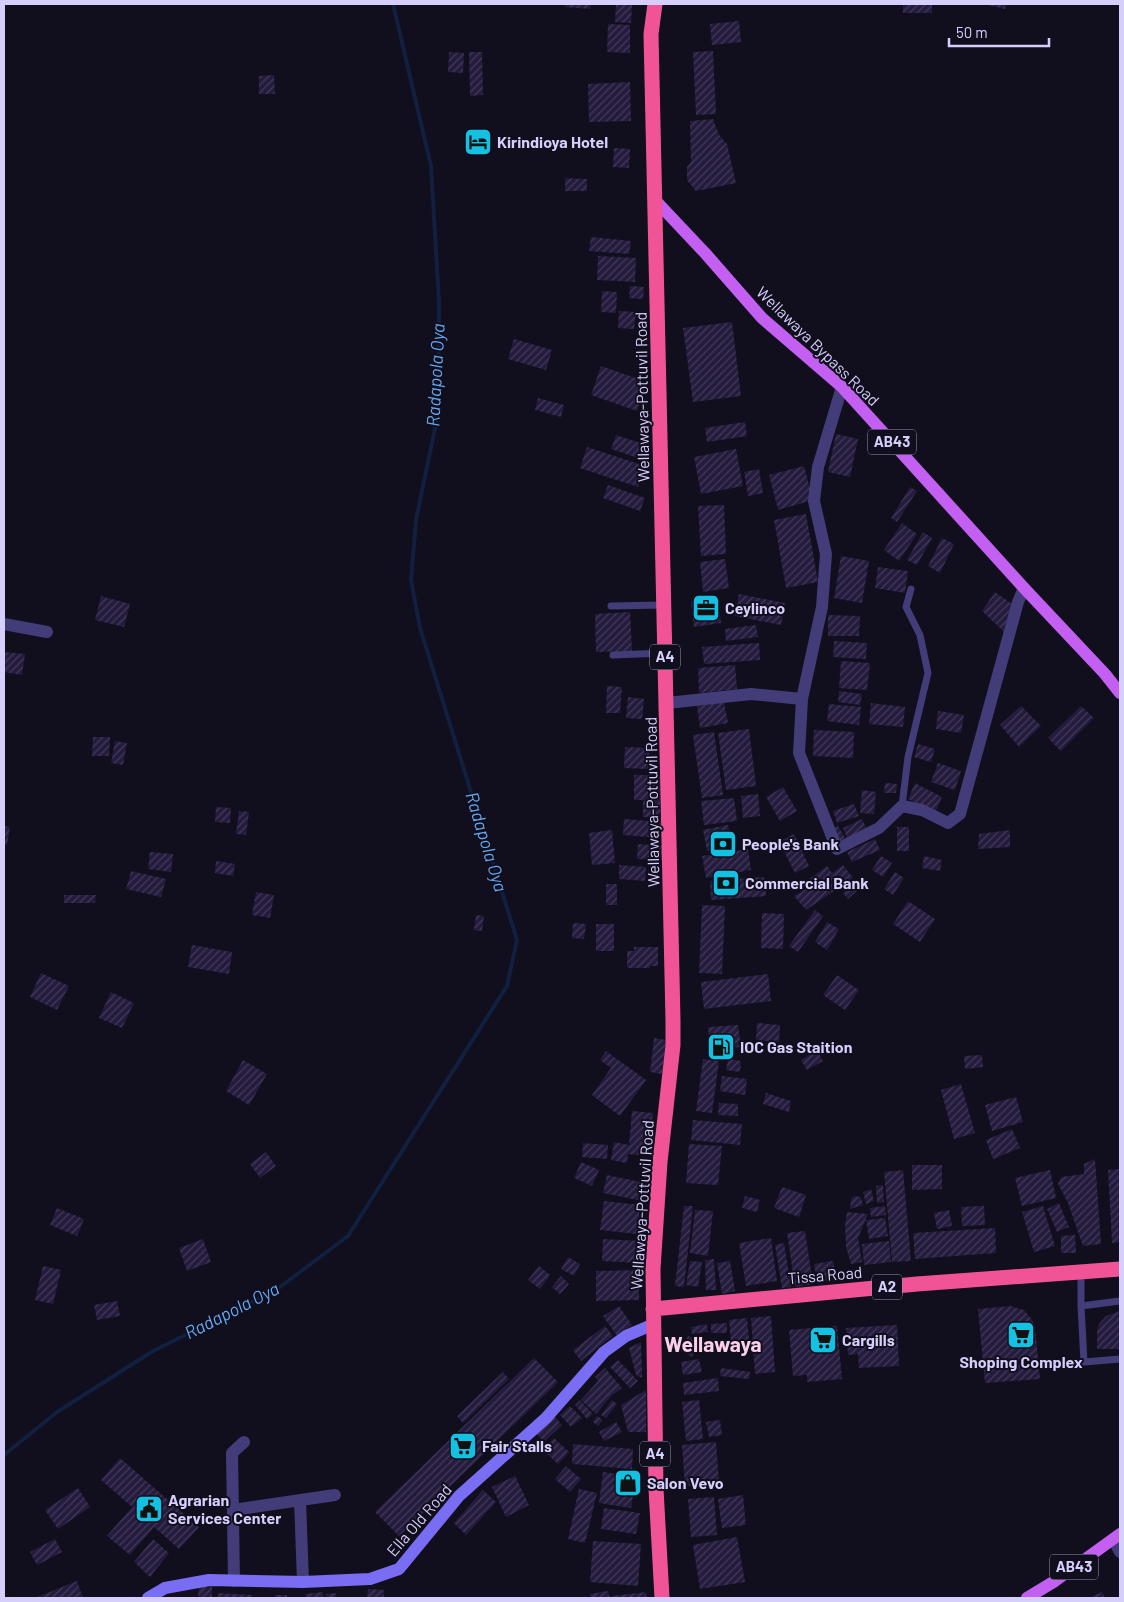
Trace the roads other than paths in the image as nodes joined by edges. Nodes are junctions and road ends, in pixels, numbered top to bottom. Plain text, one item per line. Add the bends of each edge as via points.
1 (654, 4) edge
2 (654, 200) junction
3 (842, 387) junction
4 (1024, 588) junction
5 (911, 589) dead end
6 (664, 604) junction
7 (611, 606) dead end
8 (4, 624) edge
9 (47, 632) dead end
10 (665, 653) junction
11 (613, 655) dead end
12 (1120, 692) edge
13 (802, 700) junction
14 (667, 703) junction
15 (902, 806) junction
16 (1120, 1269) edge
17 (1081, 1273) junction
18 (1120, 1302) edge
19 (1081, 1306) junction
20 (654, 1317) junction
21 (1120, 1358) edge
22 (244, 1442) dead end
23 (335, 1495) dead end
24 (300, 1500) junction
25 (233, 1510) junction
26 (1116, 1537) edge
27 (1120, 1552) edge
28 (234, 1581) junction
29 (303, 1582) junction
30 (148, 1598) edge
31 (662, 1598) edge
32 (1028, 1598) edge

1 - 2 highway, Wellawaya-Pottuvil Road / A4 via 651,34
2 - 3 main road, Wellawaya Bypass Road / AB43 via 762,318
2 - 6 highway, Wellawaya-Pottuvil Road / A4
3 - 4 main road, Wellawaya Bypass Road / AB43
3 - 13 street via 818,467 814,501 826,554 822,607
4 - 12 main road, Wellawaya Bypass Road / AB43
4 - 15 street via 960,814 948,823 922,810
5 - 15 lane via 906,607 920,635 928,673 908,757
6 - 7 lane
6 - 10 highway, Wellawaya-Pottuvil Road / A4
8 - 9 street
10 - 11 lane
10 - 14 highway, Wellawaya-Pottuvil Road / A4
13 - 14 street via 751,694
13 - 15 street via 799,753 837,849 879,828
14 - 20 highway, Wellawaya-Pottuvil Road / A4 via 673,1045 655,1230
16 - 17 highway, Tissa Road / A2
17 - 19 lane
17 - 20 highway, Tissa Road / A2 via 917,1284
18 - 19 lane
19 - 21 lane via 1084,1362
20 - 29 main road, Ella Old Road via 604,1352 546,1418 459,1496 399,1569 370,1579
20 - 31 highway, Wellawaya-Pottuvil Road / A4 via 656,1489
22 - 25 street via 232,1452
23 - 24 street
24 - 25 street
24 - 29 street
25 - 28 street
26 - 27 street
26 - 32 main road, AB43
28 - 29 main road, Ella Old Road
28 - 30 main road, Ella Old Road via 209,1580 165,1588

